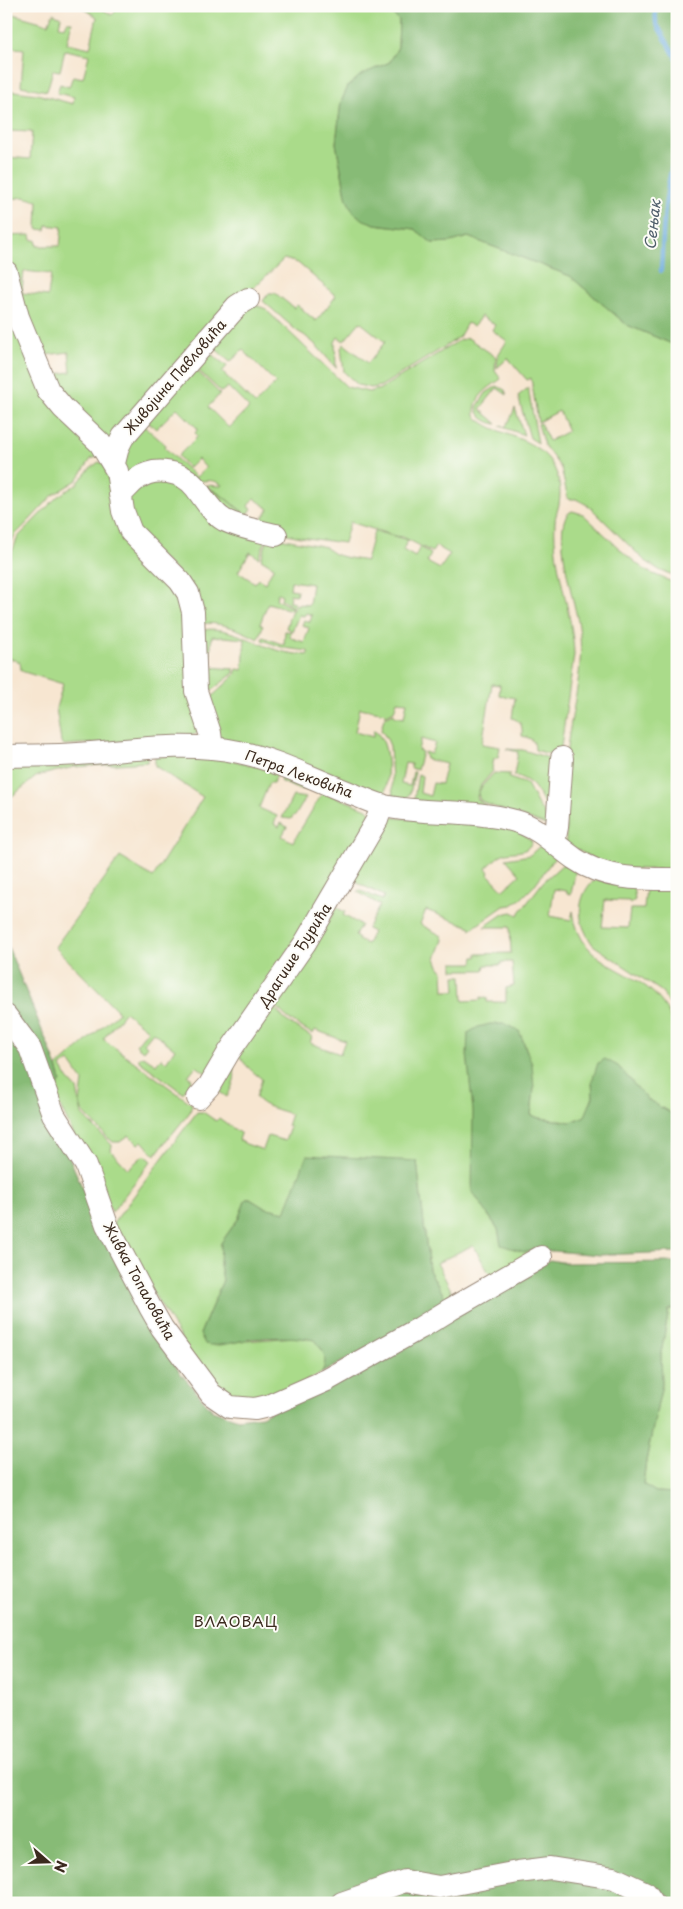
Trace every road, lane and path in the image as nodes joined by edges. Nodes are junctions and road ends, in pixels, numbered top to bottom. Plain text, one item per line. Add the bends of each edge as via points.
1 (6, 272) edge
2 (248, 298) dead end
3 (114, 463) junction
4 (120, 495) junction
5 (276, 534) dead end
6 (212, 748) junction
7 (6, 756) edge
8 (562, 758) dead end
9 (382, 805) junction
10 (554, 842) junction
11 (677, 879) edge
12 (6, 1016) edge
13 (198, 1098) dead end
14 (541, 1257) dead end
15 (342, 1903) edge
16 (653, 1903) edge

1 - 3 street, Живојина Павловића via 18,317 48,390 100,443
2 - 3 street, Живојина Павловића via 231,313 123,437
3 - 4 street, Живојина Павловића
4 - 5 street via 146,474 167,472 187,479 216,514 225,520
4 - 6 street, Живојина Павловића via 131,532 188,593 196,691
6 - 7 street, Петра Лековића via 182,746
6 - 9 street, Петра Лековића via 267,760
8 - 10 street
9 - 10 street, Петра Лековића via 507,819 531,827
9 - 13 street, Драгише Ђурића via 377,820 305,944
10 - 11 street, Петра Лековића via 594,870 632,878
12 - 14 street, Живка Топаловића via 30,1048 54,1116 86,1166 107,1225 150,1307 211,1394 230,1408 268,1406 327,1380
15 - 16 street via 405,1882 439,1887 550,1868 614,1878 646,1893

